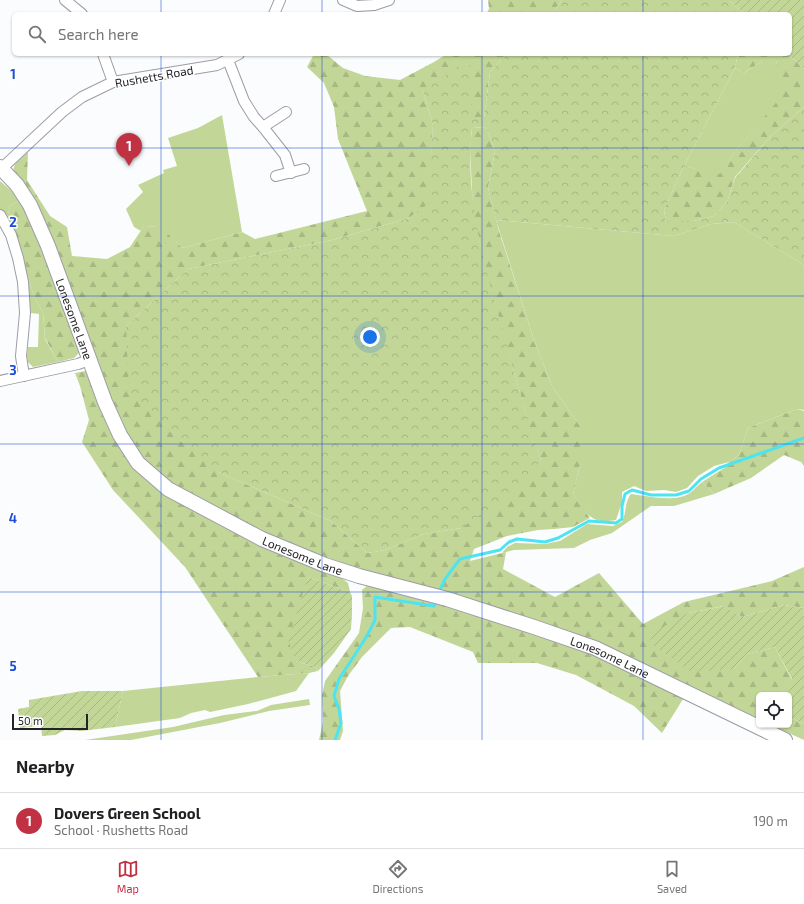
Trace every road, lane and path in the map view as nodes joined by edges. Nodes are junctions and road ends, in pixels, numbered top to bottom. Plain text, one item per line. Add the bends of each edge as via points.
1 (66, 0) edge
2 (280, 0) edge
3 (343, 0) edge
4 (389, 0) edge
5 (80, 12) edge
6 (275, 12) edge
7 (104, 56) edge
8 (235, 56) edge
9 (228, 60) junction
10 (113, 82) junction
11 (286, 112) dead end
12 (264, 127) junction
13 (1, 168) edge
14 (304, 169) dead end
15 (290, 173) junction
16 (276, 176) dead end
17 (0, 216) edge
18 (89, 360) junction
19 (24, 376) junction
20 (0, 381) edge
21 (785, 740) edge

1 - 5 street
2 - 6 street
3 - 4 street via 357,6 374,5
7 - 10 street
8 - 9 street, Rushetts Road
9 - 10 street, Rushetts Road via 217,65
9 - 12 street via 244,100 254,117
10 - 13 street, Rushetts Road via 82,97 62,112
11 - 12 street
12 - 15 street via 285,155
13 - 18 street, Lonesome Lane via 30,205 48,246
14 - 15 street
15 - 16 street
17 - 19 street via 11,236 23,282 25,313 21,356
18 - 19 street
18 - 21 street, Lonesome Lane via 120,435 138,463 168,489 262,539 325,565 447,599 595,648
19 - 20 street

